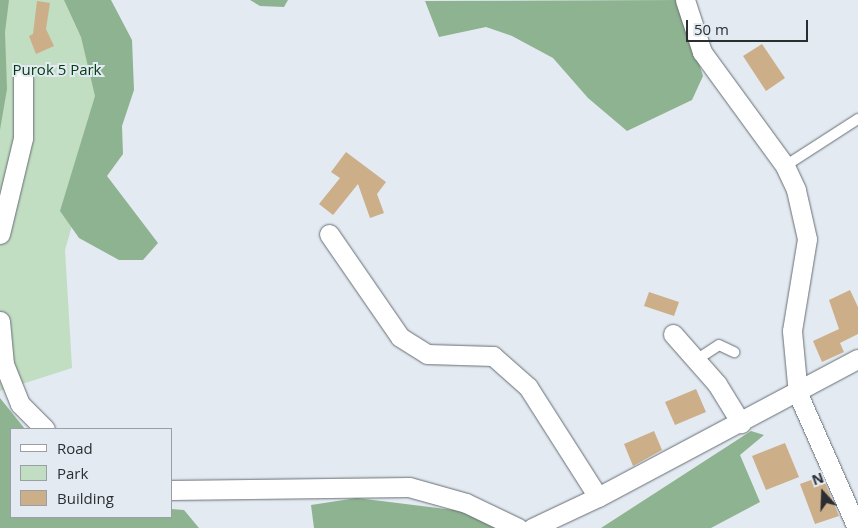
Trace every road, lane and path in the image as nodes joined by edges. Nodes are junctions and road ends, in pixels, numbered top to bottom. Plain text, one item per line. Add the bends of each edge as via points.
1 (685, 0) edge
2 (23, 76) dead end
3 (858, 120) edge
4 (785, 166) junction
5 (0, 234) edge
6 (329, 234) dead end
7 (0, 321) edge
8 (673, 334) dead end
9 (734, 352) dead end
10 (858, 358) edge
11 (696, 360) junction
12 (798, 394) junction
13 (741, 423) junction
14 (44, 428) edge
15 (172, 490) edge
16 (598, 497) junction
17 (518, 528) edge
18 (532, 528) edge
19 (857, 528) edge

1 - 4 street via 702,52
2 - 5 street via 23,138
3 - 4 lane
4 - 12 street via 805,218 807,239 792,331
6 - 16 street via 400,337 427,354 493,356 528,388
7 - 14 street via 7,372 20,404
8 - 11 street
9 - 11 lane via 719,345
10 - 12 street
11 - 13 street via 721,389
12 - 13 street
12 - 19 street
13 - 16 street
15 - 17 street via 409,487 466,502
16 - 18 street

